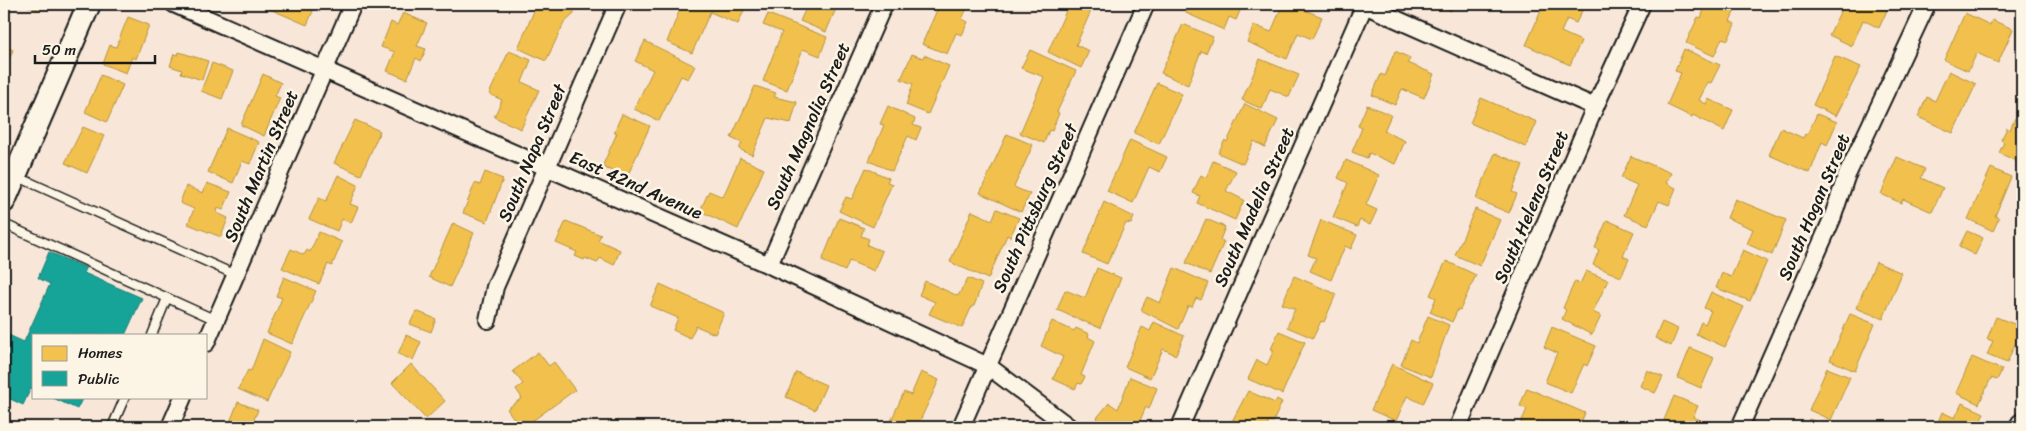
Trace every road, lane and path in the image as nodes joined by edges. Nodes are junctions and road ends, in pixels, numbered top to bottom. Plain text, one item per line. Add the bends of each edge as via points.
1 (90, 4) edge
2 (174, 4) edge
3 (353, 4) edge
4 (618, 4) edge
5 (884, 4) edge
6 (1146, 4) edge
7 (1364, 4) edge
8 (1642, 4) edge
9 (1927, 4) edge
10 (323, 71) junction
11 (1595, 107) junction
12 (547, 168) junction
13 (15, 175) junction
14 (4, 201) edge
15 (4, 224) edge
16 (769, 265) junction
17 (236, 274) junction
18 (167, 298) junction
19 (216, 320) junction
20 (488, 320) dead end
21 (152, 334) edge
22 (208, 339) edge
23 (988, 366) junction
24 (125, 398) edge
25 (183, 398) edge
26 (112, 427) edge
27 (170, 427) edge
28 (961, 427) edge
29 (1069, 427) edge
30 (1180, 427) edge
31 (1458, 427) edge
32 (1740, 427) edge

1 - 13 street
2 - 10 street, East 42nd Avenue
3 - 10 street, South Martin Street
4 - 12 street, South Napa Street
5 - 16 street, South Magnolia Street
6 - 23 street, South Pittsburg Street
7 - 11 street
7 - 30 street, South Madelia Street
8 - 11 street, South Helena Street
9 - 32 street, South Hogan Street via 1846,178 1832,219
10 - 12 street, East 42nd Avenue
10 - 17 street, South Martin Street
11 - 31 street, South Helena Street
12 - 16 street, East 42nd Avenue
12 - 20 street, South Napa Street via 496,287
13 - 14 street
13 - 17 lane
15 - 18 lane
16 - 23 street, East 42nd Avenue
17 - 19 street, South Martin Street
18 - 19 lane
18 - 21 lane
19 - 22 street, South Martin Street
23 - 28 street, South Pittsburg Street
23 - 29 street, East 42nd Avenue
24 - 26 lane
25 - 27 street

